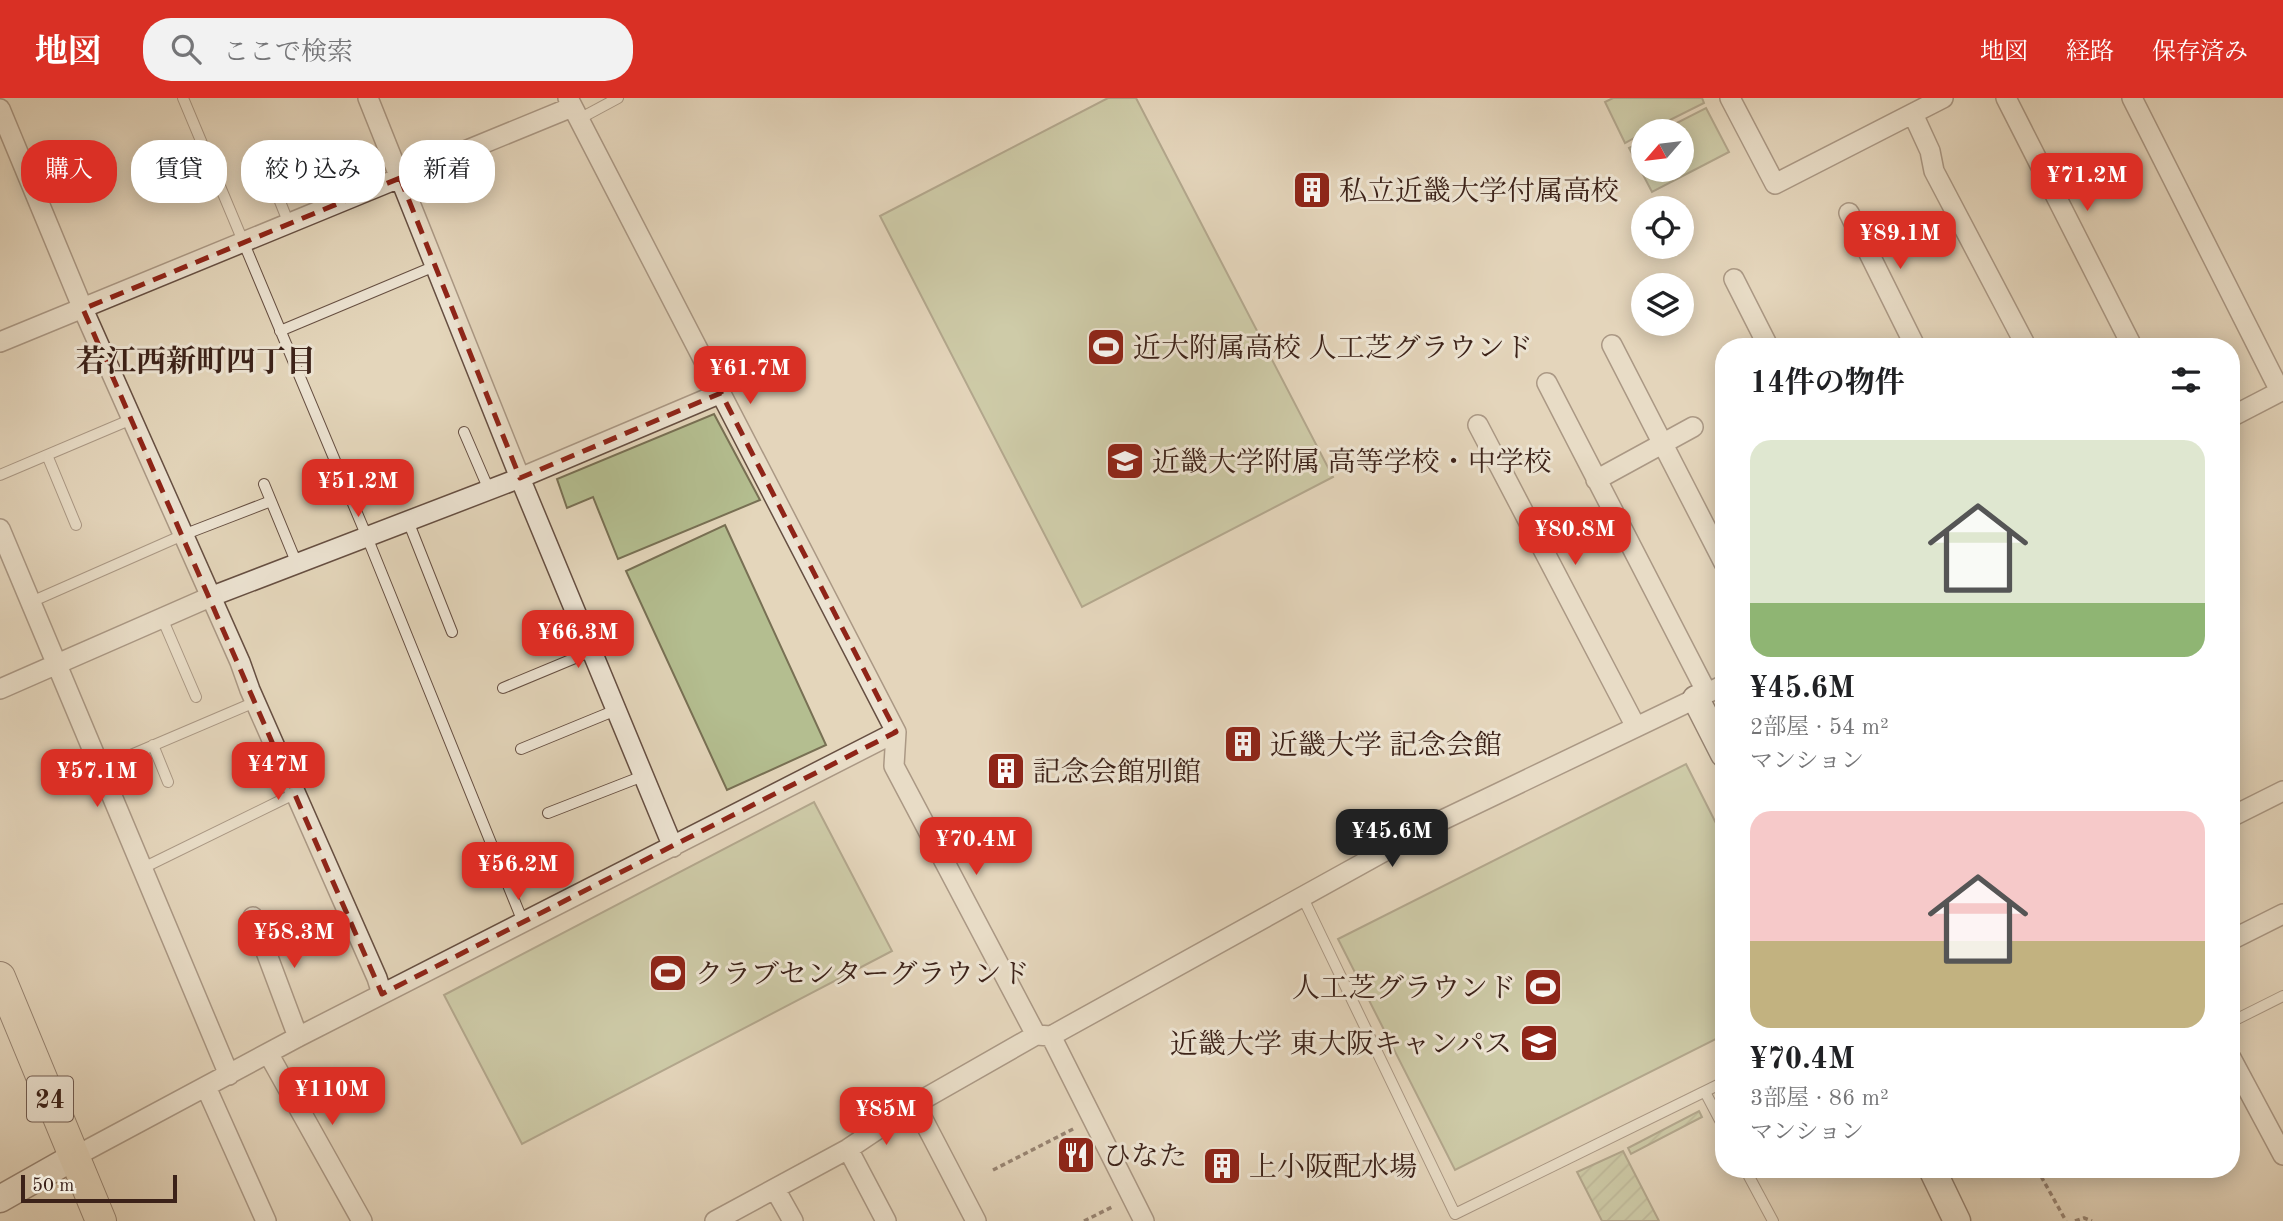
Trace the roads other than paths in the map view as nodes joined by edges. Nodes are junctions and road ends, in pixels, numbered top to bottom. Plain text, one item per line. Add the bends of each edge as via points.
1 (183, 98) edge
2 (368, 98) edge
3 (618, 98) edge
4 (1730, 98) edge
5 (1943, 98) edge
6 (2006, 98) edge
7 (2132, 98) edge
8 (573, 108) edge
9 (0, 109) edge
10 (1913, 114) junction
11 (494, 140) edge
12 (399, 176) edge
13 (399, 178) edge
14 (281, 203) edge
15 (410, 203) edge
16 (1849, 213) dead end
17 (289, 224) junction
18 (243, 243) junction
19 (435, 267) junction
20 (1734, 279) dead end
21 (83, 309) junction
22 (280, 331) junction
23 (1764, 338) edge
24 (1911, 338) edge
25 (2021, 338) edge
26 (2128, 338) edge
27 (0, 342) edge
28 (1612, 345) dead end
29 (1547, 383) dead end
30 (721, 393) junction
31 (2280, 396) edge
32 (2240, 413) edge
33 (132, 419) junction
34 (1478, 425) dead end
35 (1693, 427) dead end
36 (464, 432) dead end
37 (1662, 443) junction
38 (47, 455) junction
39 (0, 475) edge
40 (520, 478) junction
41 (1597, 480) junction
42 (264, 484) dead end
43 (489, 490) junction
44 (271, 501) junction
45 (408, 521) junction
46 (76, 525) dead end
47 (0, 529) edge
48 (183, 535) junction
49 (367, 537) junction
50 (1715, 546) edge
51 (297, 564) junction
52 (211, 597) junction
53 (31, 602) junction
54 (163, 618) junction
55 (452, 632) dead end
56 (592, 650) junction
57 (58, 663) junction
58 (503, 688) dead end
59 (0, 689) edge
60 (1709, 692) edge
61 (196, 697) dead end
62 (256, 702) junction
63 (617, 710) junction
64 (1715, 717) edge
65 (1636, 727) junction
66 (895, 732) junction
67 (153, 745) junction
68 (521, 749) dead end
69 (119, 760) dead end
70 (643, 776) junction
71 (168, 782) dead end
72 (2283, 791) edge
73 (296, 793) junction
74 (2240, 812) edge
75 (548, 813) dead end
76 (673, 847) junction
77 (143, 868) junction
78 (1303, 898) junction
79 (2283, 914) edge
80 (253, 917) dead end
81 (523, 922) junction
82 (2240, 936) edge
83 (0, 977) edge
84 (382, 993) junction
85 (2283, 996) edge
86 (8, 1018) edge
87 (2240, 1018) edge
88 (1044, 1036) junction
89 (298, 1037) junction
90 (268, 1053) junction
91 (229, 1075) junction
92 (2240, 1075) edge
93 (206, 1087) junction
94 (1715, 1087) edge
95 (1705, 1092) junction
96 (915, 1104) junction
97 (1715, 1111) edge
98 (848, 1149) junction
99 (2283, 1154) edge
100 (74, 1157) junction
101 (1750, 1178) edge
102 (1936, 1178) edge
103 (775, 1189) junction
104 (0, 1199) edge
105 (738, 1216) edge
106 (1457, 1217) edge
107 (101, 1221) edge
108 (266, 1221) edge
109 (362, 1221) edge
110 (715, 1221) edge
111 (793, 1221) edge
112 (886, 1221) edge
113 (976, 1221) edge
114 (1144, 1221) edge
115 (1773, 1221) edge
116 (1958, 1221) edge

1 - 18 lane
2 - 12 street
3 - 8 lane
4 - 10 street via 1775,184
5 - 10 street
6 - 26 street
7 - 31 street
8 - 11 street
8 - 30 street
9 - 21 street
10 - 25 street via 1934,171
13 - 17 street
14 - 17 lane
15 - 19 street
16 - 24 street
17 - 18 street
18 - 21 street
18 - 22 lane
19 - 22 lane
19 - 40 street
20 - 23 street
21 - 27 street
21 - 33 street
22 - 49 lane
28 - 37 street
29 - 41 street
30 - 40 street
30 - 66 street
31 - 32 street
33 - 38 lane
33 - 48 street
34 - 65 street
35 - 37 street
36 - 43 lane
37 - 41 street
37 - 50 street
38 - 39 lane
38 - 46 lane
40 - 43 street
40 - 56 street
41 - 60 street
42 - 44 lane
43 - 45 street
44 - 48 lane
44 - 51 lane
45 - 49 street
45 - 55 lane
47 - 53 street
48 - 52 street
48 - 53 lane
49 - 51 street
49 - 81 lane
51 - 52 street
52 - 54 street
52 - 62 street
53 - 57 street
54 - 57 street
54 - 61 lane
56 - 58 lane
56 - 63 street
57 - 59 street
57 - 77 street
60 - 64 street
60 - 65 street
62 - 67 lane
62 - 73 street
63 - 68 lane
63 - 70 street
65 - 78 street via 1432,825
66 - 76 street
66 - 88 street via 894,766
67 - 69 lane
67 - 71 lane
70 - 75 lane
70 - 76 street
72 - 74 street
73 - 77 lane
73 - 84 street
76 - 81 street
77 - 91 street
78 - 88 street
78 - 106 lane
79 - 82 street
80 - 89 street
81 - 84 street
83 - 86 main road, 24
84 - 89 street
85 - 87 lane
86 - 100 main road, 24
88 - 96 street
88 - 114 street via 1093,1119
89 - 90 street
90 - 91 street
90 - 109 street
91 - 93 street
92 - 99 street
93 - 100 street
93 - 108 street
94 - 95 lane
95 - 97 lane
95 - 106 lane
96 - 98 street
96 - 113 street
98 - 103 street
98 - 112 street
100 - 104 street
100 - 107 main road, 24
101 - 115 lane
102 - 116 street
103 - 105 street
103 - 111 street
105 - 110 street

